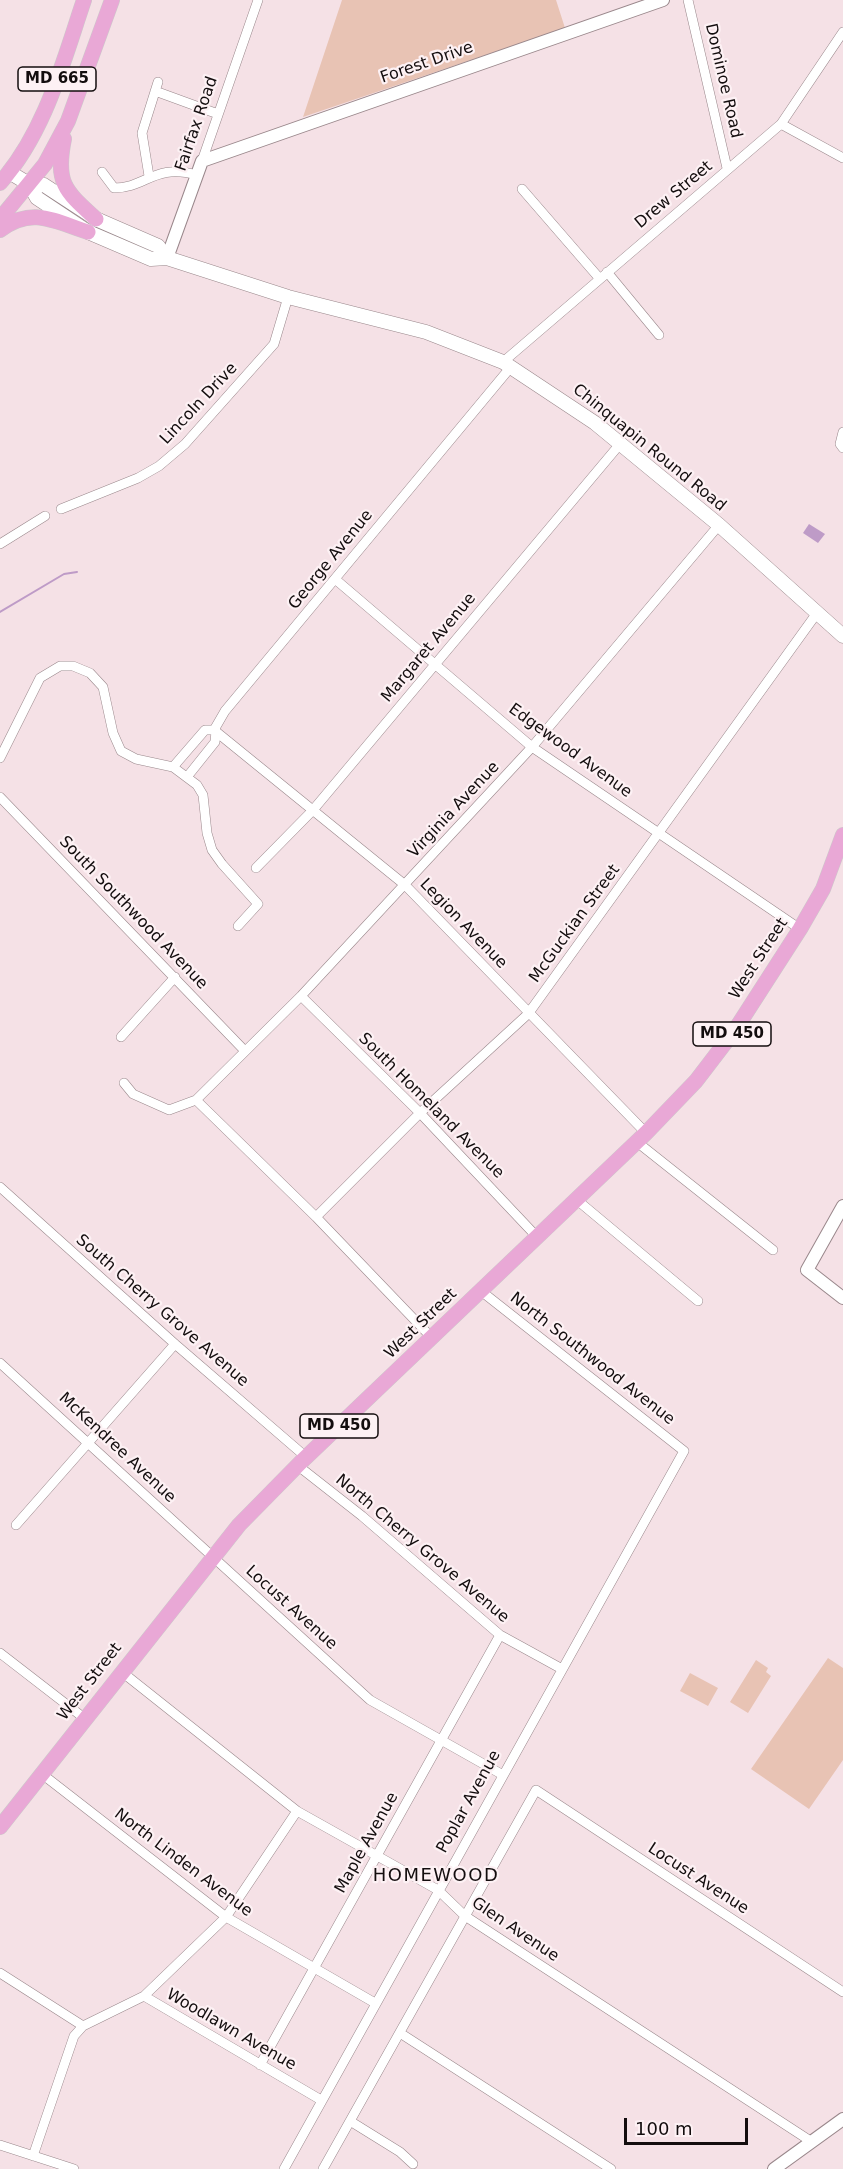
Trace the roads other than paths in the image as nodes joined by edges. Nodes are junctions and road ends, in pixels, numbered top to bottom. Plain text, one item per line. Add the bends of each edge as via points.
1 (84, 0) edge
2 (112, 0) edge
3 (258, 0) edge
4 (663, 0) edge
5 (688, 0) edge
6 (843, 32) edge
7 (218, 114) junction
8 (68, 122) junction
9 (781, 124) junction
10 (843, 158) edge
11 (202, 161) junction
12 (727, 168) junction
13 (102, 172) dead end
14 (197, 175) junction
15 (149, 176) junction
16 (5, 178) edge
17 (28, 184) junction
18 (522, 189) dead end
19 (0, 219) edge
20 (92, 226) junction
21 (0, 230) edge
22 (167, 258) junction
23 (604, 275) junction
24 (288, 297) junction
25 (659, 335) dead end
26 (507, 365) junction
27 (843, 432) edge
28 (620, 444) junction
29 (843, 448) edge
30 (61, 509) dead end
31 (45, 516) dead end
32 (719, 525) junction
33 (0, 544) edge
34 (336, 579) junction
35 (817, 612) junction
36 (843, 636) edge
37 (436, 665) junction
38 (215, 731) junction
39 (532, 747) junction
40 (0, 758) edge
41 (173, 767) junction
42 (187, 777) junction
43 (0, 797) edge
44 (313, 810) junction
45 (659, 833) junction
46 (843, 835) edge
47 (256, 868) dead end
48 (405, 885) junction
49 (238, 926) dead end
50 (801, 929) junction
51 (175, 977) junction
52 (301, 996) junction
53 (528, 1014) junction
54 (121, 1037) dead end
55 (244, 1050) junction
56 (124, 1083) dead end
57 (195, 1100) junction
58 (420, 1113) junction
59 (642, 1138) junction
60 (0, 1186) edge
61 (577, 1200) junction
62 (843, 1206) edge
63 (316, 1217) junction
64 (538, 1238) junction
65 (773, 1250) dead end
66 (481, 1291) junction
67 (843, 1298) edge
68 (698, 1301) dead end
69 (432, 1338) junction
70 (175, 1344) junction
71 (0, 1363) edge
72 (90, 1443) junction
73 (684, 1451) joint
74 (302, 1461) junction
75 (16, 1525) dead end
76 (212, 1557) junction
77 (500, 1635) junction
78 (0, 1653) edge
79 (562, 1669) junction
80 (122, 1672) junction
81 (84, 1718) junction
82 (441, 1742) junction
83 (42, 1774) junction
84 (503, 1775) junction
85 (297, 1810) junction
86 (0, 1827) edge
87 (378, 1855) junction
88 (438, 1890) junction
89 (465, 1916) junction
90 (226, 1917) junction
91 (314, 1968) junction
92 (0, 1973) edge
93 (843, 1992) edge
94 (144, 1996) junction
95 (375, 2003) junction
96 (83, 2026) junction
97 (400, 2033) junction
98 (260, 2065) junction
99 (321, 2100) junction
100 (843, 2119) edge
101 (350, 2121) junction
102 (812, 2142) junction
103 (0, 2145) edge
104 (33, 2156) junction
105 (413, 2164) dead end
106 (74, 2169) edge
107 (284, 2169) edge
108 (323, 2169) edge
109 (611, 2169) edge
110 (774, 2169) edge

1 - 16 main road, MD 665 via 44,112
2 - 8 main road, MD 665
3 - 7 street, Fairfax Road
4 - 11 street, Forest Drive
5 - 12 street, Dominoe Road
6 - 9 street, Drew Street
7 - 11 street, Fairfax Road
7 - 15 street via 157,87 142,133
8 - 17 main road, MD 665 via 45,164
8 - 20 main road via 61,157 63,185
9 - 10 street
9 - 12 street, Drew Street
11 - 14 street, Fairfax Road
12 - 23 street, Drew Street
13 - 15 street via 114,188
14 - 15 street via 181,171
14 - 22 street, Fairfax Road
16 - 17 main road, Chinquapin Round Road
17 - 19 main road, MD 665
17 - 20 main road, Chinquapin Round Road via 44,185
18 - 23 street
20 - 21 main road via 29,216
20 - 22 main road, Chinquapin Round Road via 159,246
22 - 24 main road, Chinquapin Round Road
23 - 25 street
23 - 26 street, Drew Street
24 - 26 main road, Chinquapin Round Road via 426,332
24 - 30 street, Lincoln Drive via 273,344 185,444 138,478
26 - 28 main road, Chinquapin Round Road via 558,396
26 - 34 street, George Avenue
27 - 29 street
28 - 32 main road, Chinquapin Round Road
28 - 37 street, Margaret Avenue
31 - 33 street
32 - 35 main road, Chinquapin Round Road
32 - 39 street, Virginia Avenue
34 - 37 street, Edgewood Avenue
34 - 38 street, George Avenue via 225,711
35 - 36 main road, Chinquapin Round Road
35 - 45 street, McGuckian Street
37 - 39 street, Edgewood Avenue
37 - 44 street, Margaret Avenue
38 - 41 street, George Avenue via 205,730
38 - 42 street via 215,742
38 - 44 street, Legion Avenue
39 - 45 street, Edgewood Avenue
39 - 48 street, Virginia Avenue
40 - 41 street via 40,678 60,666 82,669 97,678 121,751 136,759
41 - 42 street
42 - 49 street via 203,795 212,850 258,904
43 - 51 street, South Southwood Avenue
44 - 47 street, Margaret Avenue
44 - 48 street, Legion Avenue
45 - 50 street, Edgewood Avenue
45 - 53 street, McGuckian Street
46 - 50 main road, West Street / MD 450 via 823,889
48 - 52 street, Virginia Avenue
48 - 53 street, Legion Avenue
50 - 59 main road, West Street / MD 450 via 696,1082
51 - 54 street
51 - 55 street, South Southwood Avenue
52 - 55 street, Virginia Avenue
52 - 58 street, South Homeland Avenue
53 - 58 street, McGuckian Street
53 - 59 street, Legion Avenue
55 - 57 street, Virginia Avenue
56 - 57 street via 133,1094 169,1110
57 - 63 street
58 - 63 street, McGuckian Street
58 - 64 street, South Homeland Avenue
59 - 61 main road, West Street / MD 450
59 - 65 street, Legion Avenue
60 - 70 street, South Cherry Grove Avenue
61 - 64 main road, West Street / MD 450
61 - 68 street
62 - 67 street via 807,1269
63 - 69 street
64 - 66 main road, West Street / MD 450
66 - 69 main road, West Street / MD 450
66 - 73 street, North Southwood Avenue
69 - 74 main road, West Street / MD 450
70 - 72 street
70 - 74 street, South Cherry Grove Avenue
71 - 72 street, McKendree Avenue
72 - 75 street
72 - 76 street, McKendree Avenue
73 - 79 street, Poplar Avenue
74 - 76 main road, West Street / MD 450
74 - 77 street, North Cherry Grove Avenue
76 - 80 main road, West Street / MD 450
76 - 82 street, Locust Avenue via 370,1700
77 - 79 street, North Cherry Grove Avenue
77 - 82 street, Maple Avenue
78 - 81 street
79 - 84 street, Poplar Avenue
80 - 81 main road, West Street / MD 450
80 - 85 street, Glen Avenue
81 - 83 main road, West Street / MD 450
82 - 84 street, Locust Avenue
82 - 87 street, Maple Avenue
83 - 86 main road, West Street / MD 450
83 - 90 street, North Linden Avenue
84 - 88 street, Poplar Avenue
85 - 87 street, Glen Avenue
85 - 90 street
87 - 88 street, Glen Avenue
87 - 91 street, Maple Avenue
88 - 89 street, Glen Avenue
88 - 95 street, Poplar Avenue
89 - 93 street, Locust Avenue via 536,1790
89 - 97 street
89 - 102 street, Glen Avenue
90 - 91 street, North Linden Avenue
90 - 94 street
91 - 95 street, North Linden Avenue
91 - 98 street, Maple Avenue
92 - 96 street
94 - 96 street, Woodlawn Avenue
94 - 98 street, Woodlawn Avenue
95 - 99 street, Poplar Avenue
96 - 104 street via 74,2036
97 - 101 street
97 - 109 street
98 - 99 street, Woodlawn Avenue
99 - 107 street, Poplar Avenue
100 - 102 street
101 - 105 street
101 - 108 street
102 - 110 street
103 - 104 street
104 - 106 street

